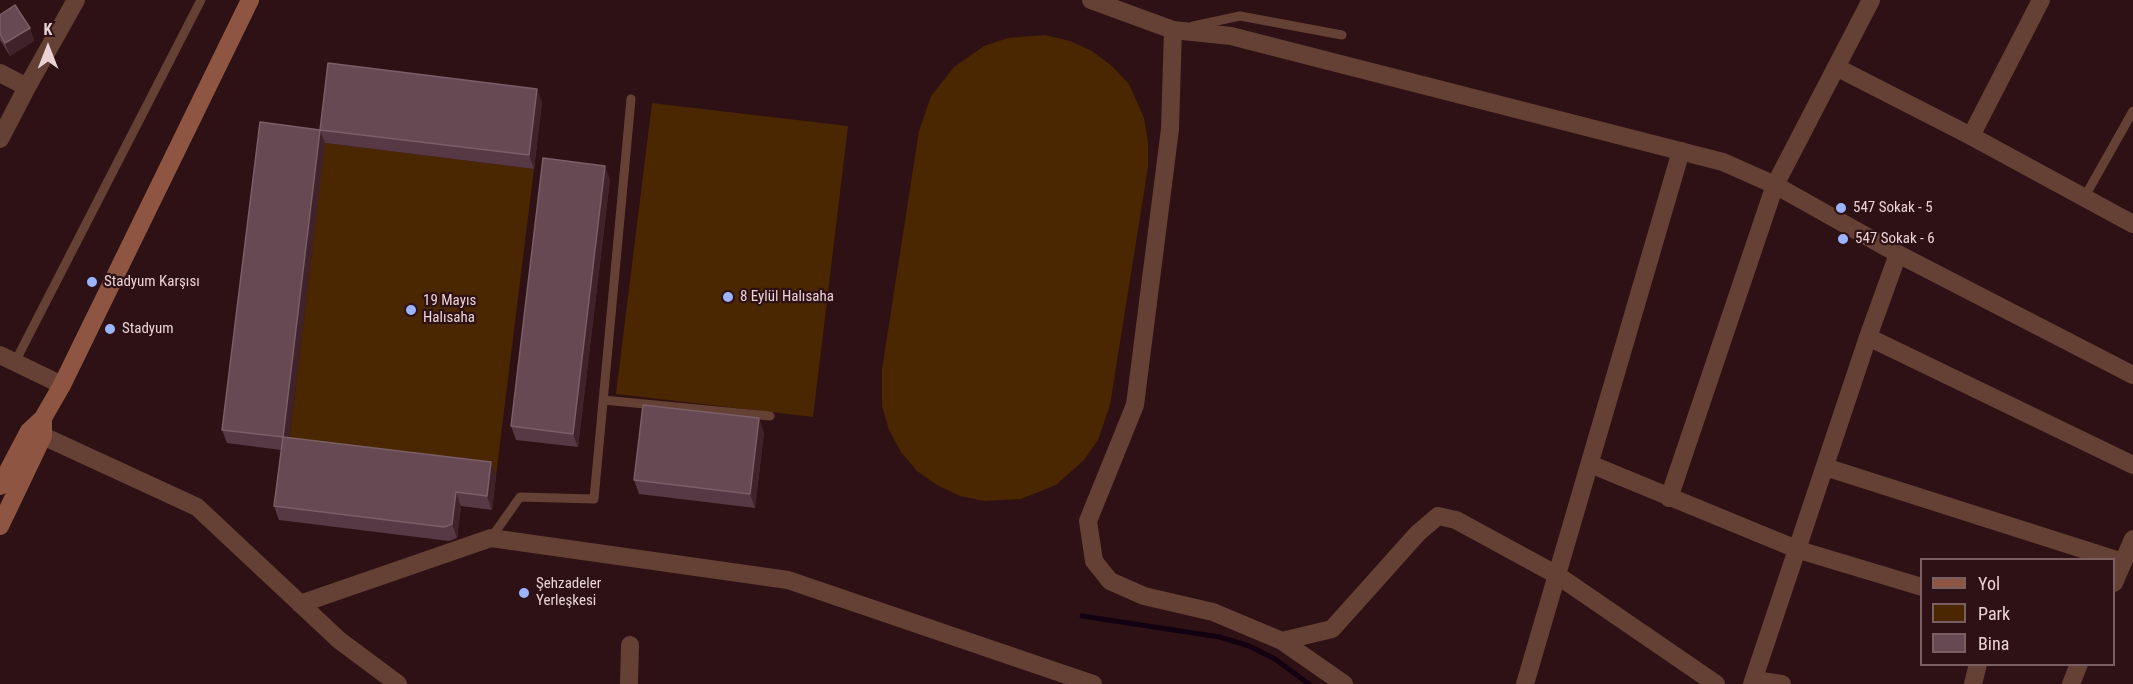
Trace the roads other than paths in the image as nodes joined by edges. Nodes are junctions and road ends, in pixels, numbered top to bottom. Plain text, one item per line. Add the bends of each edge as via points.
1 (76, 0) edge
2 (201, 0) edge
3 (250, 0) edge
4 (1091, 0) edge
5 (1871, 0) edge
6 (2041, 0) edge
7 (1173, 30) junction
8 (1342, 35) dead end
9 (1836, 67) junction
10 (0, 73) edge
11 (27, 87) junction
12 (631, 99) dead end
13 (2133, 111) edge
14 (1971, 136) junction
15 (0, 139) edge
16 (1680, 151) junction
17 (1775, 185) junction
18 (2084, 198) junction
19 (2133, 225) edge
20 (1898, 254) junction
21 (1868, 337) junction
22 (8, 358) edge
23 (2133, 375) edge
24 (62, 385) junction
25 (603, 400) junction
26 (771, 416) dead end
27 (43, 427) junction
28 (1590, 464) junction
29 (2133, 465) edge
30 (1825, 467) junction
31 (0, 486) edge
32 (1669, 498) junction
33 (0, 526) edge
34 (492, 538) junction
35 (2133, 539) edge
36 (1798, 550) junction
37 (2110, 558) edge
38 (2115, 559) edge
39 (2123, 562) junction
40 (1557, 574) junction
41 (2115, 581) edge
42 (1920, 585) edge
43 (300, 604) junction
44 (1282, 641) junction
45 (630, 645) dead end
46 (1977, 666) edge
47 (2078, 666) edge
48 (1753, 682) edge
49 (398, 684) edge
50 (629, 684) edge
51 (1093, 684) edge
52 (1344, 684) edge
53 (1526, 684) edge
54 (1716, 684) edge
55 (1782, 684) edge
56 (1973, 684) edge
57 (2071, 684) edge

1 - 11 street
2 - 22 lane
3 - 24 main road
4 - 7 street
5 - 9 street
6 - 14 street
7 - 8 lane via 1240,16
7 - 16 street via 1231,36
7 - 44 street via 1170,129 1135,405 1088,521 1094,561 1110,581 1136,592 1213,612
9 - 14 street
9 - 17 street
10 - 11 street
11 - 15 street
12 - 25 lane
13 - 18 lane
14 - 18 street
16 - 17 street via 1723,162
16 - 28 street
17 - 20 street
17 - 32 street
18 - 19 street
20 - 21 street
20 - 23 street
21 - 29 street
21 - 30 street
22 - 24 street
24 - 27 main road
25 - 26 lane
25 - 34 lane via 594,499 520,497
27 - 31 main road via 29,431
27 - 33 main road
27 - 43 street via 197,507
28 - 32 street
28 - 40 street
30 - 36 street
30 - 37 street
32 - 36 street
34 - 43 street
34 - 51 street via 788,580
35 - 39 street
36 - 42 street
36 - 48 street
38 - 39 street
39 - 41 street
40 - 44 street via 1456,520 1438,516 1332,629
40 - 53 street
40 - 54 street
43 - 49 street via 339,640
44 - 52 street
45 - 50 street
46 - 56 street
47 - 57 street
48 - 55 street

